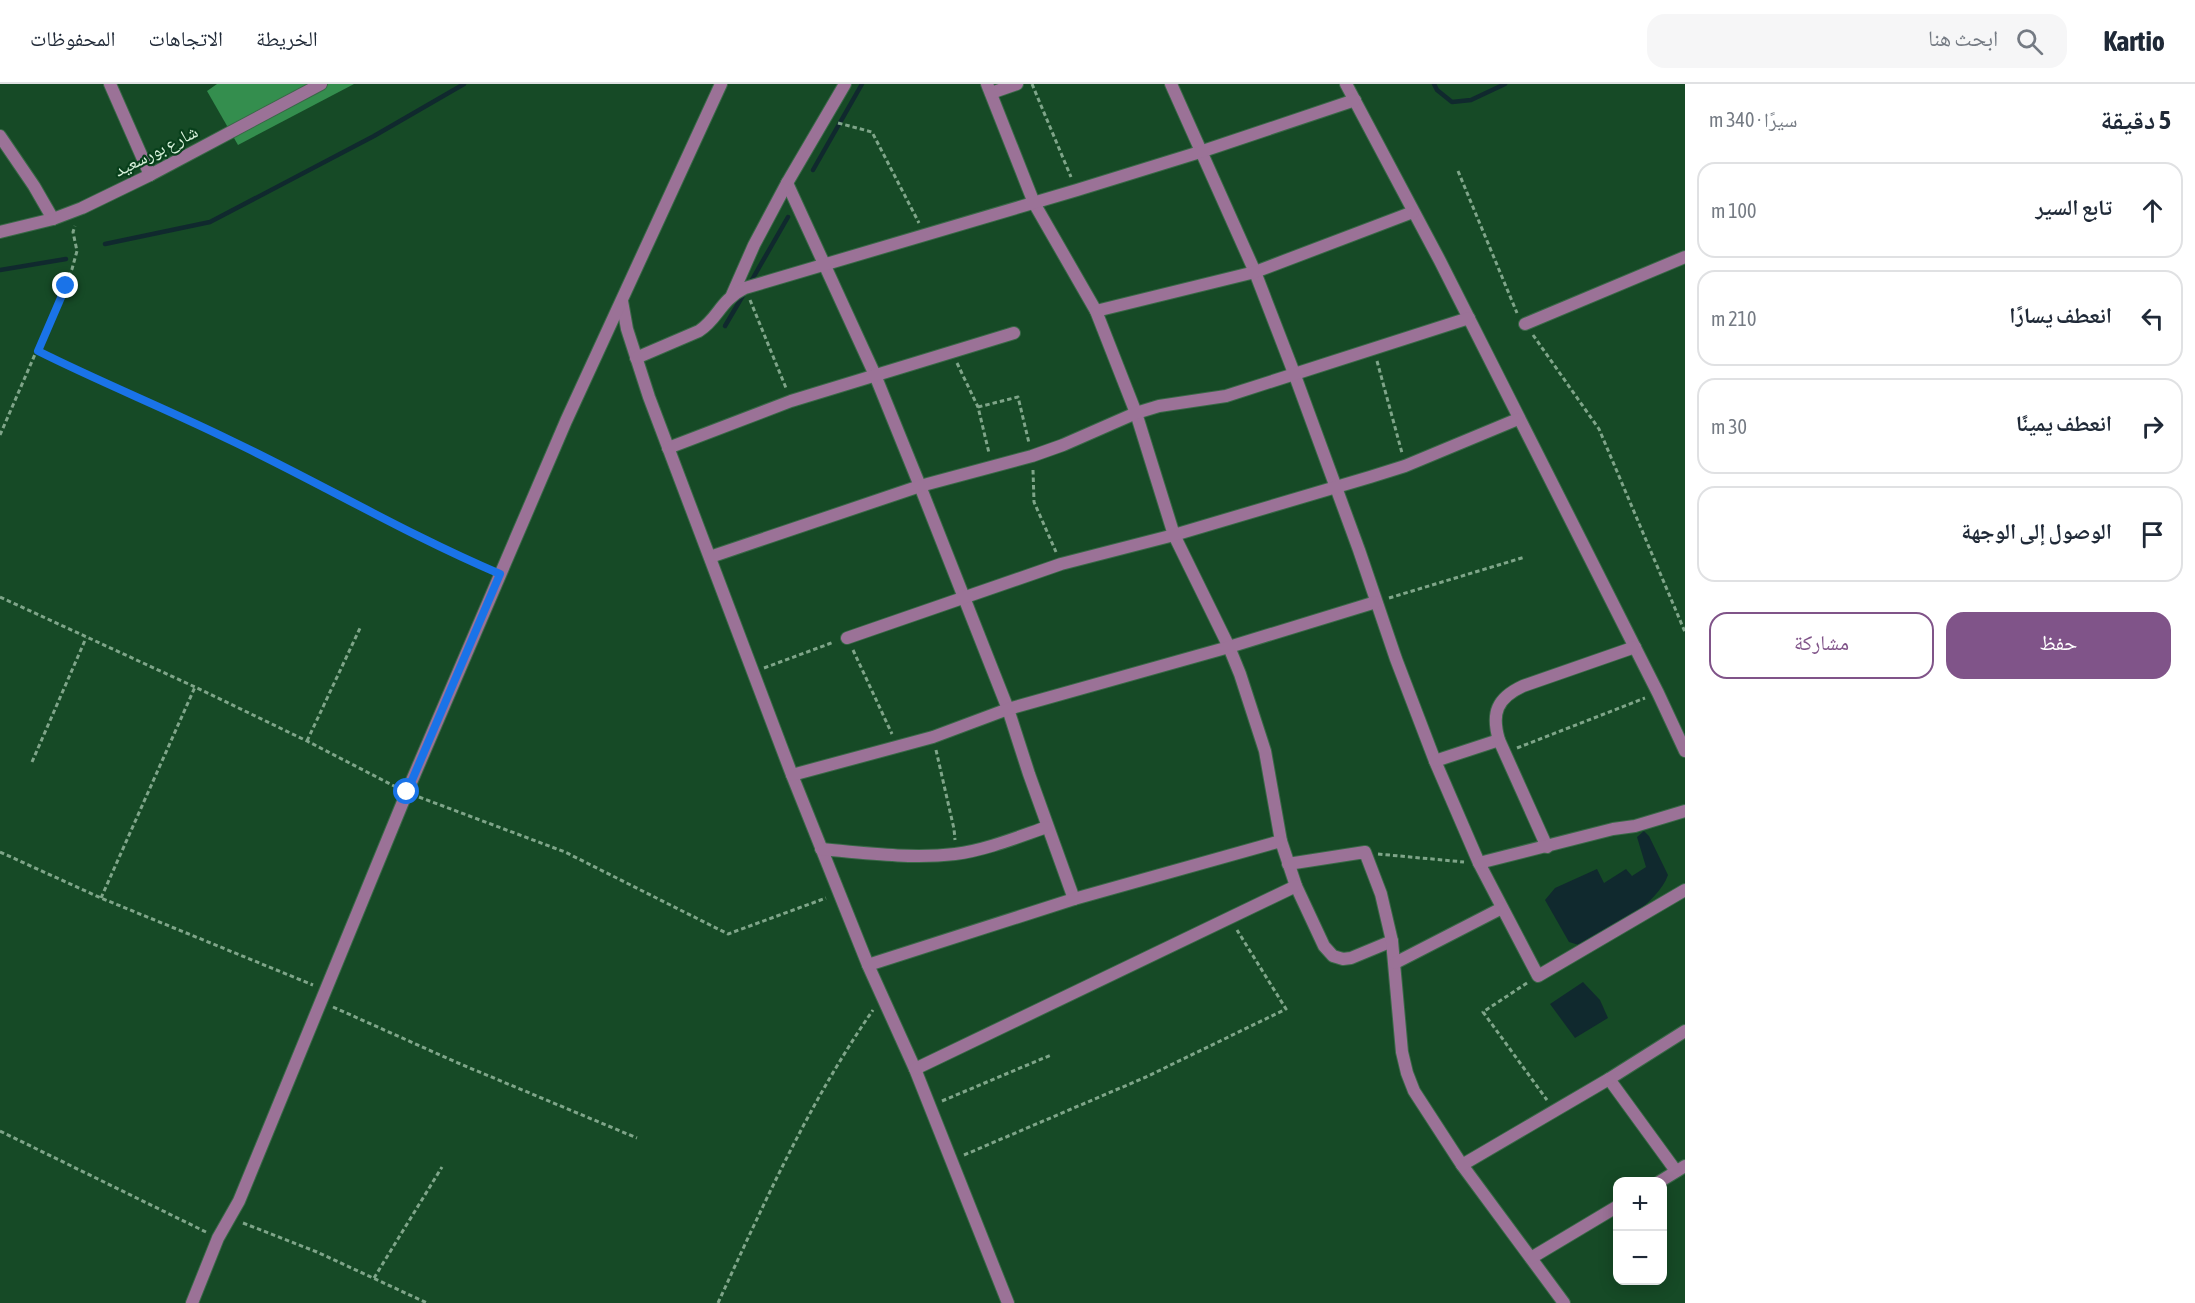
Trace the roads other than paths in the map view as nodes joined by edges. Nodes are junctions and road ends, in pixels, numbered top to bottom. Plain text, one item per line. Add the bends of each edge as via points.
1 (110, 84) edge
2 (321, 84) edge
3 (721, 84) edge
4 (844, 84) edge
5 (1017, 84) edge
6 (1171, 84) edge
7 (1346, 84) edge
8 (989, 88) edge
9 (1355, 100) junction
10 (0, 136) edge
11 (1200, 152) junction
12 (150, 175) junction
13 (787, 183) junction
14 (1034, 203) junction
15 (1413, 212) junction
16 (53, 219) junction
17 (0, 232) edge
18 (1685, 256) edge
19 (825, 264) junction
20 (1255, 272) junction
21 (732, 295) junction
22 (622, 301) junction
23 (1096, 311) junction
24 (1469, 318) junction
25 (1525, 324) road end
26 (1014, 333) dead end
27 (636, 358) junction
28 (1294, 373) junction
29 (875, 375) junction
30 (1136, 413) junction
31 (1518, 419) junction
32 (668, 448) junction
33 (920, 486) junction
34 (1335, 488) junction
35 (1174, 534) junction
36 (710, 557) junction
37 (964, 598) junction
38 (1376, 602) junction
39 (847, 638) road end
40 (1229, 647) junction
41 (1635, 647) junction
42 (1008, 709) junction
43 (1499, 740) junction
44 (1685, 751) edge
45 (1435, 761) junction
46 (792, 775) junction
47 (1685, 811) edge
48 (1047, 827) junction
49 (1281, 841) junction
50 (1547, 847) junction
51 (821, 849) junction
52 (1479, 863) junction
53 (1288, 864) junction
54 (1296, 886) junction
55 (1685, 890) edge
56 (1074, 899) junction
57 (1502, 908) junction
58 (1392, 941) junction
59 (1395, 963) junction
60 (868, 965) junction
61 (1685, 1031) edge
62 (915, 1069) junction
63 (1609, 1079) junction
64 (1462, 1165) junction
65 (1681, 1169) edge
66 (1667, 1177) edge
67 (1613, 1208) edge
68 (1531, 1258) junction
69 (192, 1303) edge
70 (1008, 1303) edge
71 (1564, 1303) edge

1 - 12 street
2 - 12 street, شارع بورسعيد
3 - 22 street
4 - 13 street
5 - 8 street
6 - 11 street
7 - 9 street
8 - 14 street
9 - 11 street
9 - 15 street
10 - 16 street
11 - 14 street
11 - 20 street
12 - 16 street, شارع بورسعيد
13 - 19 street
13 - 21 street
14 - 19 street
14 - 23 street
15 - 20 street
15 - 24 street
16 - 17 street, شارع بورسعيد
18 - 25 street
19 - 21 street
19 - 29 street
20 - 23 street
20 - 28 street
21 - 27 street via 699,331
22 - 27 street
22 - 69 street via 402,790 323,996
23 - 30 street
24 - 28 street
24 - 31 street
26 - 29 street
27 - 32 street
28 - 30 street via 1226,396
28 - 34 street
29 - 32 street via 791,401
29 - 33 street
30 - 33 street via 1032,456
30 - 35 street
31 - 34 street via 1405,466
31 - 41 street
32 - 36 street
33 - 36 street
33 - 37 street
34 - 35 street
34 - 38 street
35 - 37 street via 1061,564
35 - 40 street
36 - 46 street
37 - 39 street
37 - 42 street
38 - 40 street
38 - 45 street
40 - 42 street
40 - 49 street via 1265,751
41 - 43 street via 1510,692 1495,715
41 - 44 street
42 - 46 street via 933,737
42 - 48 street
43 - 45 street
43 - 50 street
45 - 52 street
46 - 51 street
47 - 50 street
48 - 51 street via 956,854
48 - 56 street
49 - 53 street
49 - 56 street
50 - 52 street
51 - 60 street
52 - 57 street
53 - 54 street
53 - 58 street via 1365,852 1381,894
54 - 58 street via 1324,946 1333,956 1351,957
54 - 62 street
55 - 57 street via 1538,976
56 - 60 street
57 - 59 street
58 - 59 street
59 - 64 street via 1407,1073 1414,1091
60 - 62 street
61 - 63 street
62 - 70 street
63 - 64 street
63 - 65 street
64 - 68 street
65 - 66 street
67 - 68 street
68 - 71 street

